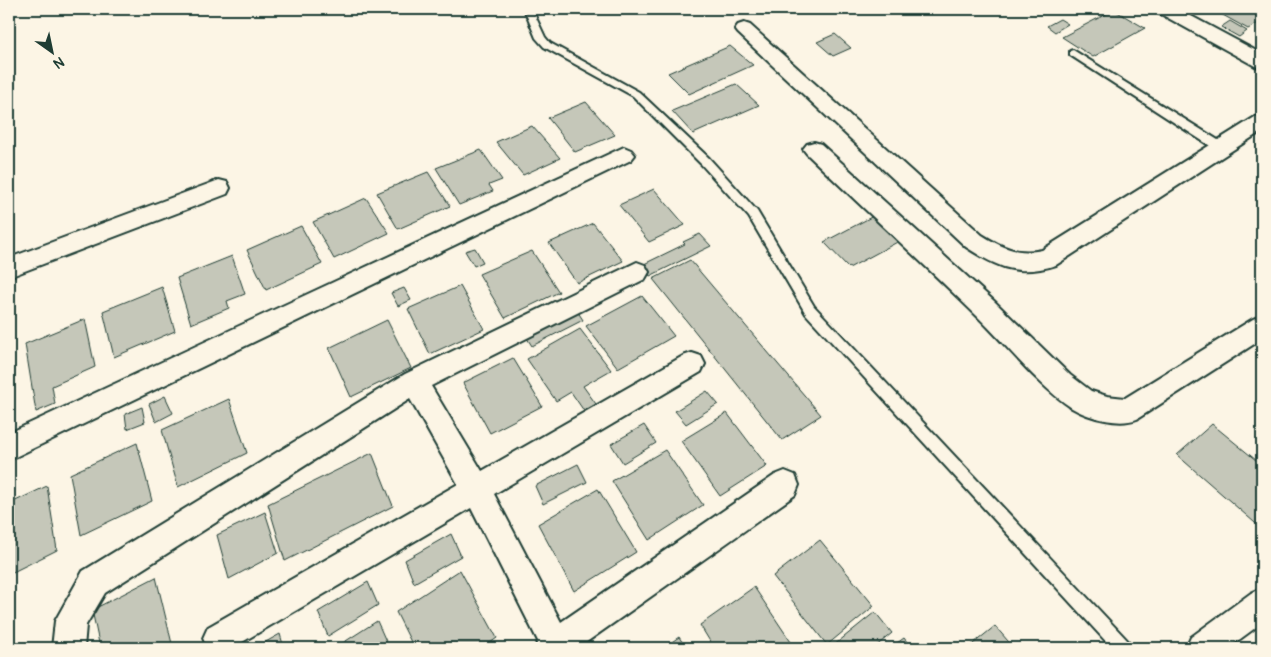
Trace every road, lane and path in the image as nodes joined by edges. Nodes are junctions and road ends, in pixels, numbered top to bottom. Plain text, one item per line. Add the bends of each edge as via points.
1 (528, 9) edge
2 (1166, 9) edge
3 (744, 29) dead end
4 (1073, 53) dead end
5 (1262, 62) edge
6 (1262, 122) edge
7 (1222, 148) junction
8 (814, 149) dead end
9 (624, 155) dead end
10 (219, 188) dead end
11 (9, 268) edge
12 (637, 272) dead end
13 (1262, 326) edge
14 (692, 364) dead end
15 (414, 382) junction
16 (9, 447) edge
17 (785, 485) dead end
18 (476, 488) junction
19 (1262, 604) edge
20 (219, 638) dead end
21 (555, 647) edge
22 (68, 648) edge
23 (1123, 648) edge
24 (1202, 648) edge

1 - 23 lane via 547,45 636,94 705,161 753,214 810,310
2 - 5 street
3 - 7 street via 974,241 1000,258 1027,264 1048,258
4 - 7 lane
6 - 7 street
8 - 13 street via 985,308 1060,383 1082,400 1107,408 1128,410
9 - 16 street
10 - 11 street
12 - 15 street
14 - 18 street
15 - 18 street
15 - 22 street via 94,582 71,621
17 - 21 street
18 - 20 street
18 - 21 street
19 - 24 street

